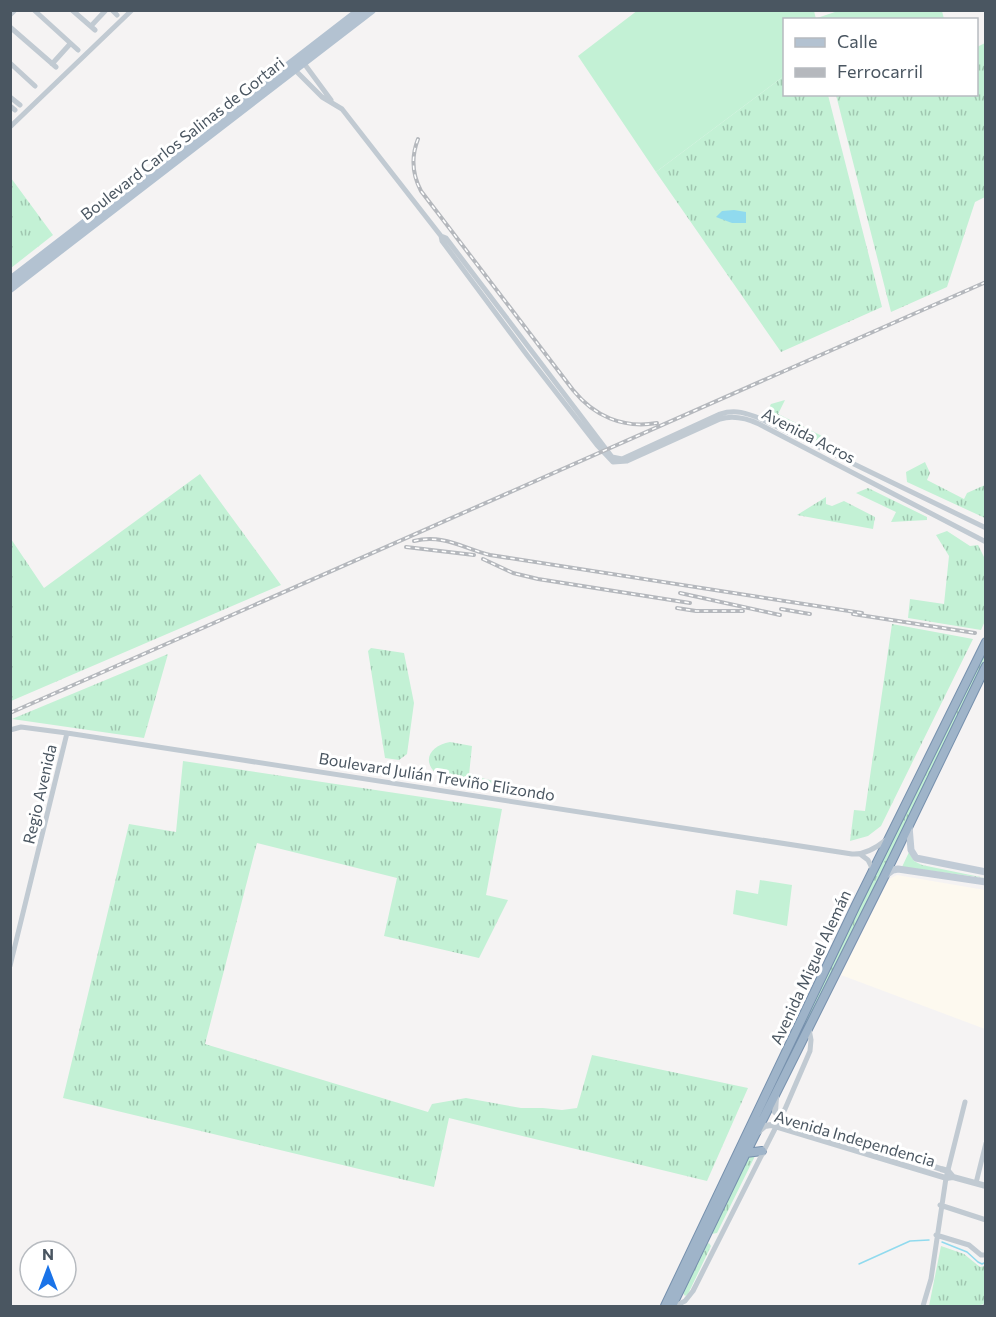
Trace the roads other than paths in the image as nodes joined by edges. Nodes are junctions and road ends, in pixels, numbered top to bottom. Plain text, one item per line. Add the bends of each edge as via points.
1 (15, 10) edge
2 (34, 10) edge
3 (72, 10) edge
4 (106, 10) edge
5 (132, 10) edge
6 (360, 10) edge
7 (372, 10) edge
8 (10, 15) edge
9 (10, 27) edge
10 (70, 44) junction
11 (78, 50) dead end
12 (301, 60) junction
13 (10, 63) edge
14 (292, 68) junction
15 (318, 81) junction
16 (35, 86) dead end
17 (312, 86) junction
18 (10, 97) edge
19 (332, 101) junction
20 (20, 105) dead end
21 (10, 127) edge
22 (28, 267) junction
23 (10, 275) edge
24 (10, 280) edge
25 (10, 289) edge
26 (655, 447) junction
27 (936, 504) junction
28 (931, 513) junction
29 (957, 515) junction
30 (953, 524) junction
31 (986, 528) edge
32 (986, 542) edge
33 (986, 642) edge
34 (986, 666) edge
35 (10, 730) edge
36 (67, 733) junction
37 (909, 826) junction
38 (889, 838) junction
39 (860, 854) junction
40 (873, 870) junction
41 (986, 872) edge
42 (884, 877) junction
43 (986, 881) edge
44 (10, 966) edge
45 (809, 1029) junction
46 (777, 1093) junction
47 (965, 1102) dead end
48 (780, 1117) junction
49 (776, 1126) junction
50 (755, 1136) junction
51 (986, 1143) edge
52 (762, 1151) junction
53 (985, 1152) edge
54 (746, 1153) junction
55 (949, 1175) junction
56 (976, 1183) junction
57 (986, 1186) edge
58 (940, 1205) junction
59 (986, 1220) edge
60 (936, 1239) junction
61 (986, 1255) edge
62 (924, 1304) edge
63 (665, 1306) edge
64 (674, 1306) edge

1 - 8 street
2 - 10 street
3 - 4 street via 93,28
5 - 21 street
6 - 12 main road, Boulevard Carlos Salinas de Gortari
7 - 12 main road, Boulevard Carlos Salinas de Gortari
9 - 10 street via 54,65
10 - 11 street
12 - 14 main road, Boulevard Carlos Salinas de Gortari
12 - 15 street
13 - 16 street
14 - 17 street
14 - 22 main road, Boulevard Carlos Salinas de Gortari
14 - 25 main road, Boulevard Carlos Salinas de Gortari
15 - 17 street
15 - 19 street
17 - 19 street
18 - 20 street
19 - 26 street, Avenida Acros via 357,125 446,238 601,447 622,463
22 - 23 main road
22 - 24 main road, Boulevard Carlos Salinas de Gortari
26 - 27 street, Avenida Acros via 720,414 742,412
26 - 28 street, Avenida Acros via 720,419 742,418
27 - 28 street
27 - 29 street, Avenida Acros
28 - 30 street, Avenida Acros
29 - 30 street
29 - 31 street, Avenida Acros
30 - 32 street, Avenida Acros
33 - 38 highway, Avenida Miguel Alemán
34 - 37 highway, Avenida Miguel Alemán
35 - 36 street, Boulevard Julián Treviño Elizondo via 21,727
36 - 39 street, Boulevard Julián Treviño Elizondo
36 - 44 street, Regio Avenida
37 - 41 main road via 911,850 916,858
37 - 42 highway, Avenida Miguel Alemán
38 - 39 street
38 - 40 highway, Avenida Miguel Alemán
39 - 40 street
40 - 63 highway, Avenida Miguel Alemán
42 - 43 main road via 898,869
42 - 45 highway, Avenida Miguel Alemán
45 - 46 highway, Avenida Miguel Alemán
45 - 48 street via 810,1051
46 - 48 street, Avenida Independencia via 775,1108
46 - 50 highway, Avenida Miguel Alemán
47 - 55 street
48 - 49 street
48 - 55 street, Avenida Independencia
49 - 50 street, Avenida Independencia via 765,1126
49 - 52 street
49 - 55 street, Avenida Independencia
50 - 54 highway, Avenida Miguel Alemán
51 - 53 street
52 - 54 highway
52 - 64 street via 693,1291
53 - 56 street
54 - 64 highway, Avenida Miguel Alemán
55 - 56 street, Avenida Independencia
55 - 58 street
56 - 57 street, Avenida Independencia
58 - 59 street
58 - 60 street
60 - 61 street via 969,1245
60 - 62 street

